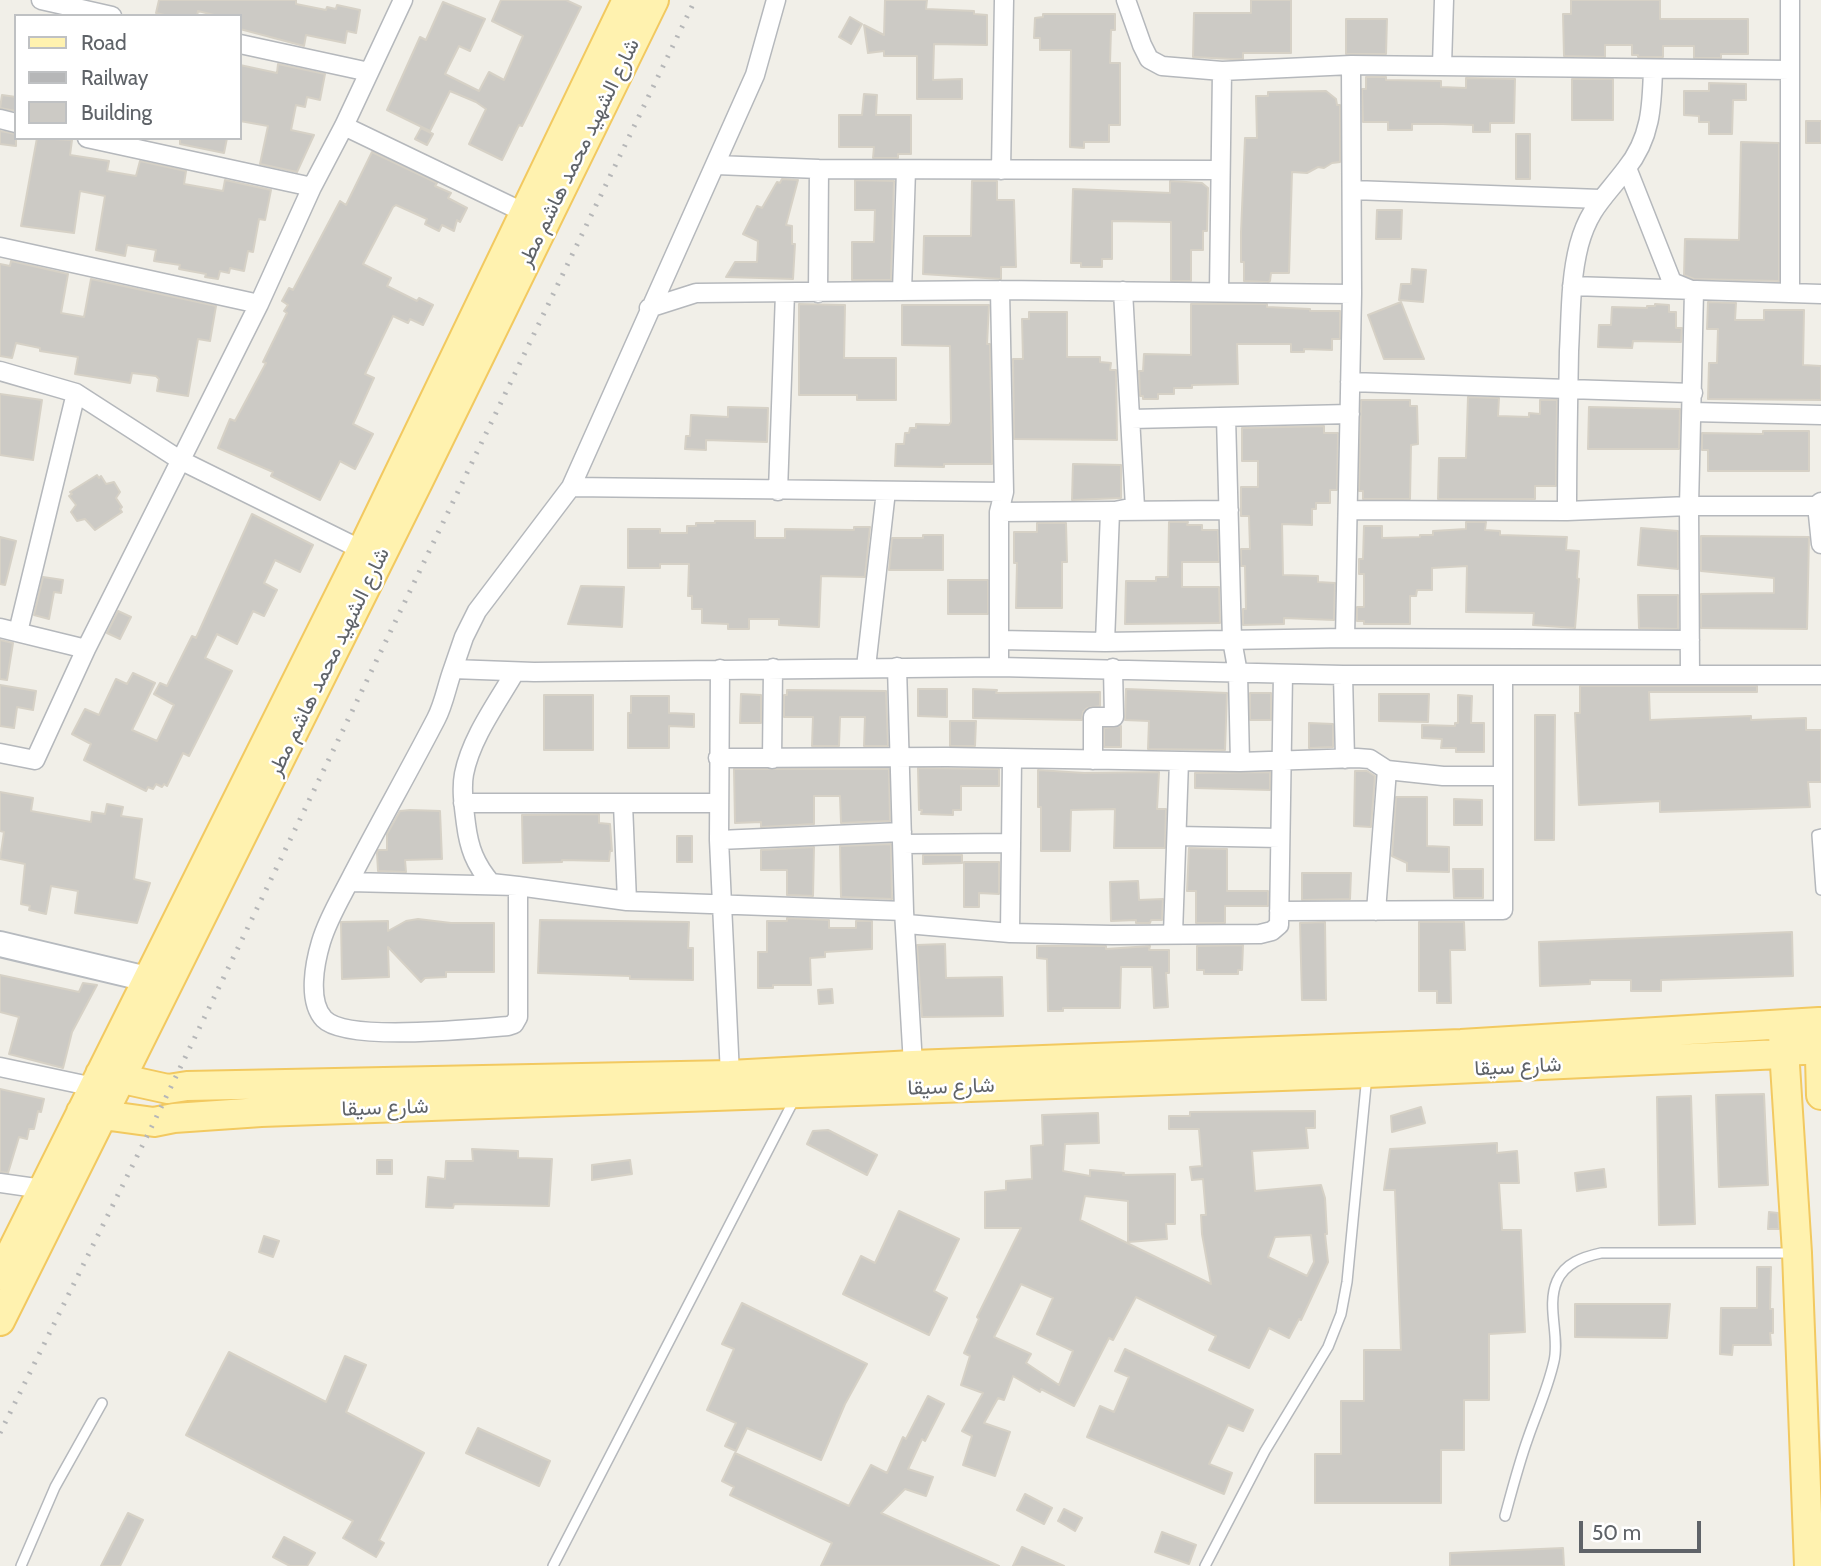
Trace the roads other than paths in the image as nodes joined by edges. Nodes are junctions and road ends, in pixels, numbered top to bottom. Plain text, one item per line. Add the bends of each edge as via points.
1 (41, 0) edge
2 (403, 0) edge
3 (627, 0) edge
4 (654, 0) edge
5 (776, 0) edge
6 (1004, 0) edge
7 (1126, 0) edge
8 (1444, 0) edge
9 (1790, 0) edge
10 (103, 14) edge
11 (242, 44) edge
12 (1352, 65) junction
13 (1441, 66) junction
14 (1653, 69) junction
15 (1790, 70) junction
16 (1222, 71) junction
17 (369, 72) junction
18 (344, 126) junction
19 (96, 140) edge
20 (716, 165) junction
21 (1627, 168) junction
22 (819, 169) junction
23 (906, 170) junction
24 (1001, 170) junction
25 (1220, 170) junction
26 (312, 187) junction
27 (1353, 190) junction
28 (1600, 199) junction
29 (523, 212) junction
30 (0, 247) edge
31 (1572, 286) junction
32 (1000, 290) junction
33 (902, 291) junction
34 (1123, 291) junction
35 (1694, 291) junction
36 (1219, 292) junction
37 (785, 293) junction
38 (818, 293) junction
39 (1790, 293) junction
40 (1352, 294) junction
41 (1821, 294) edge
42 (259, 304) junction
43 (649, 308) junction
44 (0, 371) edge
45 (1350, 382) junction
46 (1568, 389) junction
47 (76, 393) junction
48 (1693, 393) junction
49 (1692, 412) junction
50 (1350, 414) junction
51 (1821, 415) edge
52 (1226, 417) junction
53 (1131, 419) junction
54 (180, 460) junction
55 (571, 487) junction
56 (778, 491) junction
57 (886, 492) junction
58 (1004, 492) junction
59 (1820, 504) edge
60 (1689, 506) junction
61 (1229, 510) junction
62 (1348, 510) junction
63 (1567, 511) junction
64 (999, 512) junction
65 (1110, 512) junction
66 (1821, 544) edge
67 (362, 550) junction
68 (9, 630) edge
69 (1345, 638) junction
70 (999, 640) junction
71 (1232, 640) junction
72 (1690, 640) junction
73 (1105, 642) junction
74 (86, 649) junction
75 (866, 667) junction
76 (897, 667) junction
77 (999, 667) junction
78 (453, 668) junction
79 (773, 668) junction
80 (1113, 668) junction
81 (720, 669) junction
82 (515, 671) junction
83 (1238, 673) junction
84 (1283, 674) junction
85 (1343, 675) junction
86 (1690, 675) junction
87 (1821, 675) edge
88 (1503, 676) junction
89 (0, 753) edge
90 (718, 758) junction
91 (900, 758) junction
92 (772, 759) junction
93 (1012, 759) junction
94 (1345, 759) junction
95 (1093, 760) junction
96 (1178, 761) junction
97 (1282, 761) junction
98 (1240, 762) junction
99 (1387, 770) junction
100 (1502, 776) junction
101 (463, 803) junction
102 (719, 803) junction
103 (622, 804) junction
104 (1821, 834) edge
105 (1177, 835) junction
106 (902, 838) junction
107 (1279, 838) junction
108 (719, 840) junction
109 (1011, 843) junction
110 (349, 883) junction
111 (518, 886) junction
112 (1821, 890) edge
113 (627, 901) junction
114 (723, 906) junction
115 (1279, 911) junction
116 (1376, 911) junction
117 (905, 917) junction
118 (1010, 933) junction
119 (1173, 934) junction
120 (0, 944) edge
121 (156, 984) junction
122 (1820, 1031) edge
123 (1783, 1038) junction
124 (913, 1065) junction
125 (0, 1067) edge
126 (1367, 1073) junction
127 (730, 1075) junction
128 (798, 1092) junction
129 (100, 1093) junction
130 (1821, 1095) edge
131 (0, 1183) edge
132 (43, 1189) junction
133 (1797, 1253) junction
134 (0, 1275) edge
135 (0, 1321) edge
136 (102, 1403) dead end
137 (1505, 1516) dead end
138 (20, 1566) edge
139 (553, 1566) edge
140 (1205, 1566) edge
141 (1809, 1566) edge

1 - 10 street
2 - 17 street
3 - 29 main road, شارع الشهيد محمد هاشم مطر
4 - 121 main road, شارع الشهيد محمد هاشم مطر via 418,482
5 - 20 street via 755,75
6 - 24 street
7 - 16 street via 1149,59 1162,66
8 - 13 street
9 - 15 street
11 - 17 street
12 - 13 street
12 - 16 street
12 - 27 street
13 - 14 street
14 - 15 street
14 - 21 street via 1651,115 1642,144
15 - 39 street
16 - 25 street
17 - 18 street
18 - 26 street
18 - 29 street
19 - 26 street
20 - 22 street
20 - 43 street
21 - 28 street
21 - 35 street via 1672,282
22 - 23 street
22 - 38 street
23 - 24 street
23 - 33 street
24 - 25 street
25 - 36 street
26 - 42 street
27 - 28 street
27 - 40 street
28 - 31 street via 1579,245
29 - 67 main road, شارع الشهيد محمد هاشم مطر
30 - 42 street
31 - 35 street
31 - 46 street
32 - 33 street
32 - 34 street
32 - 58 street
33 - 38 street
34 - 36 street
34 - 53 street
35 - 39 street
35 - 48 street
36 - 40 street
37 - 38 street
37 - 43 street via 696,293
37 - 56 street
39 - 41 street
40 - 45 street
42 - 54 street
43 - 55 street
44 - 47 street
45 - 46 street
45 - 50 street
46 - 48 street
46 - 63 street
47 - 54 street
47 - 68 street
48 - 49 street
49 - 51 street
49 - 60 street
50 - 52 street
50 - 62 street
52 - 53 street
52 - 61 street
53 - 65 street via 1135,507
54 - 67 street
54 - 74 street
55 - 56 street
55 - 78 street via 477,611
56 - 57 street
57 - 58 street
57 - 75 street
58 - 64 street
59 - 60 street
59 - 66 street
60 - 63 street
60 - 72 street
61 - 65 street
61 - 71 street
62 - 63 street
62 - 69 street
64 - 65 street
64 - 70 street
65 - 73 street
67 - 121 main road, شارع الشهيد محمد هاشم مطر
68 - 74 street
69 - 71 street
69 - 72 street
70 - 73 street
70 - 77 street
71 - 73 street
71 - 83 street
72 - 86 street
74 - 89 street via 35,760
75 - 76 street
75 - 79 street
76 - 77 street
76 - 91 street
77 - 80 street
78 - 82 street
78 - 110 street via 438,716
79 - 81 street
79 - 92 street
80 - 83 street
80 - 95 street via 1114,717 1093,717
81 - 82 street
81 - 90 street
82 - 101 street via 469,757
83 - 84 street
83 - 98 street
84 - 85 street
84 - 97 street
85 - 88 street
85 - 94 street
86 - 87 street
86 - 88 street
88 - 100 street
90 - 92 street
90 - 102 street
91 - 92 street
91 - 93 street
91 - 106 street
93 - 95 street
93 - 109 street
94 - 97 street
94 - 99 street via 1370,760
95 - 96 street
96 - 98 street
96 - 105 street
97 - 98 street
97 - 107 street
99 - 100 street
99 - 116 street
100 - 116 street via 1503,910
101 - 103 street
101 - 111 street via 469,847 478,867 491,883
102 - 103 street
102 - 108 street
103 - 113 street
104 - 112 lane via 1817,835
105 - 107 street
105 - 119 street
106 - 108 street
106 - 109 street
106 - 117 street
107 - 115 street
108 - 114 street
109 - 118 street
110 - 111 street
110 - 111 street via 321,941 317,1007 325,1020 369,1032 514,1024 519,1006
111 - 113 street
113 - 114 street
114 - 117 street
114 - 127 street
115 - 116 street
115 - 119 street via 1279,925 1261,934
117 - 118 street
117 - 124 street
118 - 119 street
120 - 121 street
121 - 129 main road, شارع الشهيد محمد هاشم مطر
122 - 123 main road, شارع سيقا
122 - 130 main road
123 - 124 main road, شارع سيقا via 1461,1044
123 - 126 main road, شارع سيقا via 1781,1054
123 - 133 main road
124 - 127 main road, شارع سيقا
125 - 129 street
126 - 128 main road, شارع سيقا
126 - 140 lane via 1341,1314 1328,1347 1265,1451
127 - 129 main road, شارع سيقا via 201,1086
128 - 129 main road, شارع سيقا via 261,1112 154,1122
128 - 139 lane
129 - 132 main road, شارع الشهيد محمد هاشم مطر
129 - 135 main road, شارع الشهيد محمد هاشم مطر
131 - 132 street
132 - 134 main road, شارع الشهيد محمد هاشم مطر
133 - 137 lane via 1601,1253 1568,1266 1554,1290 1555,1359
133 - 141 main road
136 - 138 lane via 55,1488

